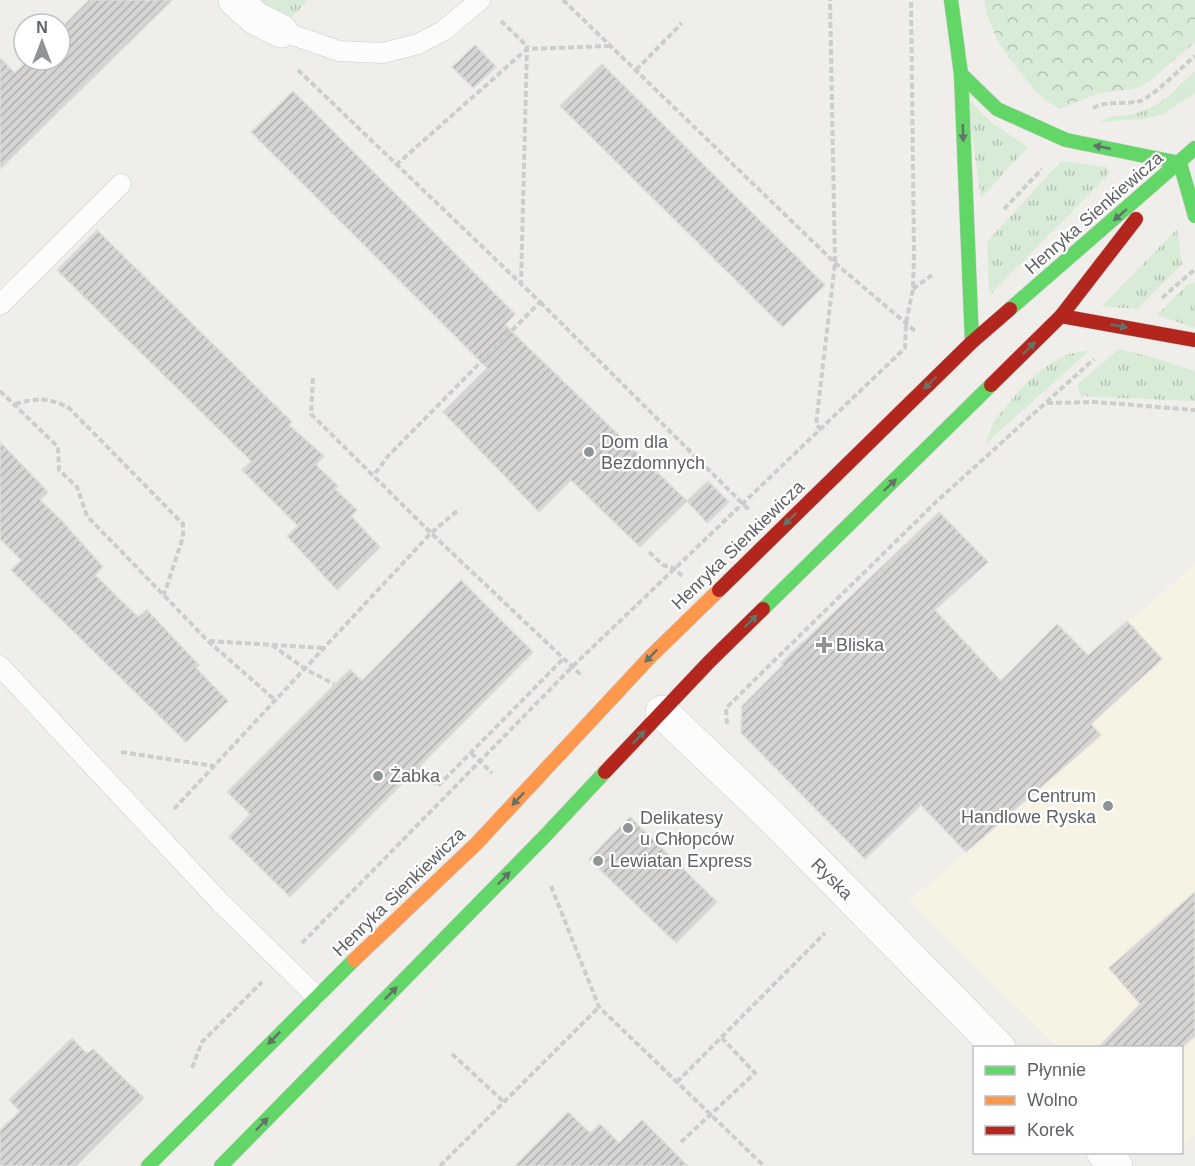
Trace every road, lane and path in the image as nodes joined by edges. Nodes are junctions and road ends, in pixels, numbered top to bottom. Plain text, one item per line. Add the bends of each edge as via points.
1 (235, 0) edge
2 (480, 0) edge
3 (563, 0) edge
4 (830, 0) edge
5 (910, 0) edge
6 (951, 0) edge
7 (682, 23) dead end
8 (281, 31) junction
9 (610, 45) junction
10 (527, 49) junction
11 (1195, 56) edge
12 (636, 70) junction
13 (961, 74) junction
14 (1090, 111) dead end
15 (1195, 148) edge
16 (1180, 163) junction
17 (396, 165) junction
18 (121, 184) dead end
19 (1195, 216) edge
20 (835, 263) junction
21 (1195, 269) edge
22 (521, 285) junction
23 (540, 302) junction
24 (0, 305) edge
25 (1061, 316) junction
26 (906, 323) junction
27 (1129, 328) junction
28 (915, 331) dead end
29 (1195, 340) edge
30 (972, 342) junction
31 (313, 378) dead end
32 (0, 391) edge
33 (1046, 403) junction
34 (14, 404) junction
35 (1195, 410) edge
36 (821, 430) junction
37 (825, 435) dead end
38 (373, 476) junction
39 (742, 503) junction
40 (457, 511) dead end
41 (752, 514) dead end
42 (431, 533) junction
43 (649, 552) dead end
44 (674, 568) junction
45 (684, 579) dead end
46 (164, 595) junction
47 (208, 641) junction
48 (272, 645) junction
49 (325, 648) junction
50 (564, 658) junction
51 (0, 666) edge
52 (573, 666) junction
53 (305, 669) junction
54 (588, 682) dead end
55 (334, 684) dead end
56 (275, 700) junction
57 (662, 712) junction
58 (76, 747) junction
59 (703, 751) junction
60 (471, 753) junction
61 (480, 762) junction
62 (214, 766) junction
63 (419, 767) dead end
64 (497, 778) dead end
65 (157, 835) junction
66 (551, 886) dead end
67 (825, 933) dead end
68 (281, 962) junction
69 (316, 996) junction
70 (599, 1006) junction
71 (329, 1011) dead end
72 (722, 1038) junction
73 (998, 1046) edge
74 (452, 1054) dead end
75 (190, 1076) dead end
76 (678, 1082) junction
77 (504, 1102) junction
78 (711, 1115) junction
79 (681, 1142) dead end
80 (1105, 1154) edge
81 (148, 1166) edge
82 (221, 1166) edge
83 (440, 1166) edge
84 (764, 1166) edge
85 (1116, 1166) edge

1 - 8 street via 255,18
2 - 8 lane via 443,31 418,44 383,52 339,51
2 - 10 path
3 - 9 path
4 - 20 path
5 - 26 path via 913,290
6 - 13 main road
7 - 12 path
8 - 17 path via 282,54
9 - 10 path
9 - 12 path
10 - 17 path
10 - 22 path
11 - 14 path via 1146,98 1104,104
12 - 20 path
16 -> 13 main road via 1066,140 997,109
13 -> 30 main road
15 - 16 main road
16 - 19 main road
16 - 25 main road, Henryka Sienkiewicza
16 -> 30 main road, Henryka Sienkiewicza
17 - 22 path
18 - 24 lane
20 - 26 path
20 - 36 path via 816,424
21 - 27 path
22 - 23 path
23 - 38 path
23 - 39 path
25 -> 27 main road
57 -> 25 main road, Henryka Sienkiewicza
26 - 28 path
26 - 36 path via 904,348
27 - 29 main road
27 - 33 path
30 -> 69 main road, Henryka Sienkiewicza via 651,656 476,844
31 - 38 path via 311,414
32 - 34 path
33 - 35 path via 1096,402
33 - 59 path via 937,501 726,708 727,727
34 - 46 path via 58,447 59,470 77,487 87,516
34 - 46 path via 36,398 69,408 183,524 183,537
36 - 37 path
36 - 39 path
38 - 42 path
39 - 41 path
39 - 44 path
40 - 42 path
42 - 49 path
42 - 50 path
43 - 44 path via 663,565
44 - 45 path
44 - 52 path
46 - 47 path
47 - 48 path
47 - 56 path
48 - 49 path
48 - 53 path
49 - 53 path
50 - 52 path
50 - 60 path
51 - 58 lane
52 - 54 path
52 - 61 path
53 - 55 path
53 - 56 path
56 - 62 path
57 - 59 street, Ryska
82 -> 57 main road, Henryka Sienkiewicza via 346,1030 545,836
58 - 62 path
58 - 65 lane
59 - 73 street, Ryska
60 - 61 path
60 - 63 path via 438,786
61 - 64 path
61 - 68 path
62 - 65 path via 175,807
65 - 68 lane
66 - 70 path
67 - 72 path
68 - 69 lane
68 - 75 path via 202,1042
69 - 71 main road
69 -> 81 main road, Henryka Sienkiewicza
70 - 76 path
70 - 77 path
72 - 76 path
72 - 78 path via 755,1073
74 - 77 path
76 - 78 path
77 - 83 path
78 - 79 path
78 - 84 path
80 - 85 street

